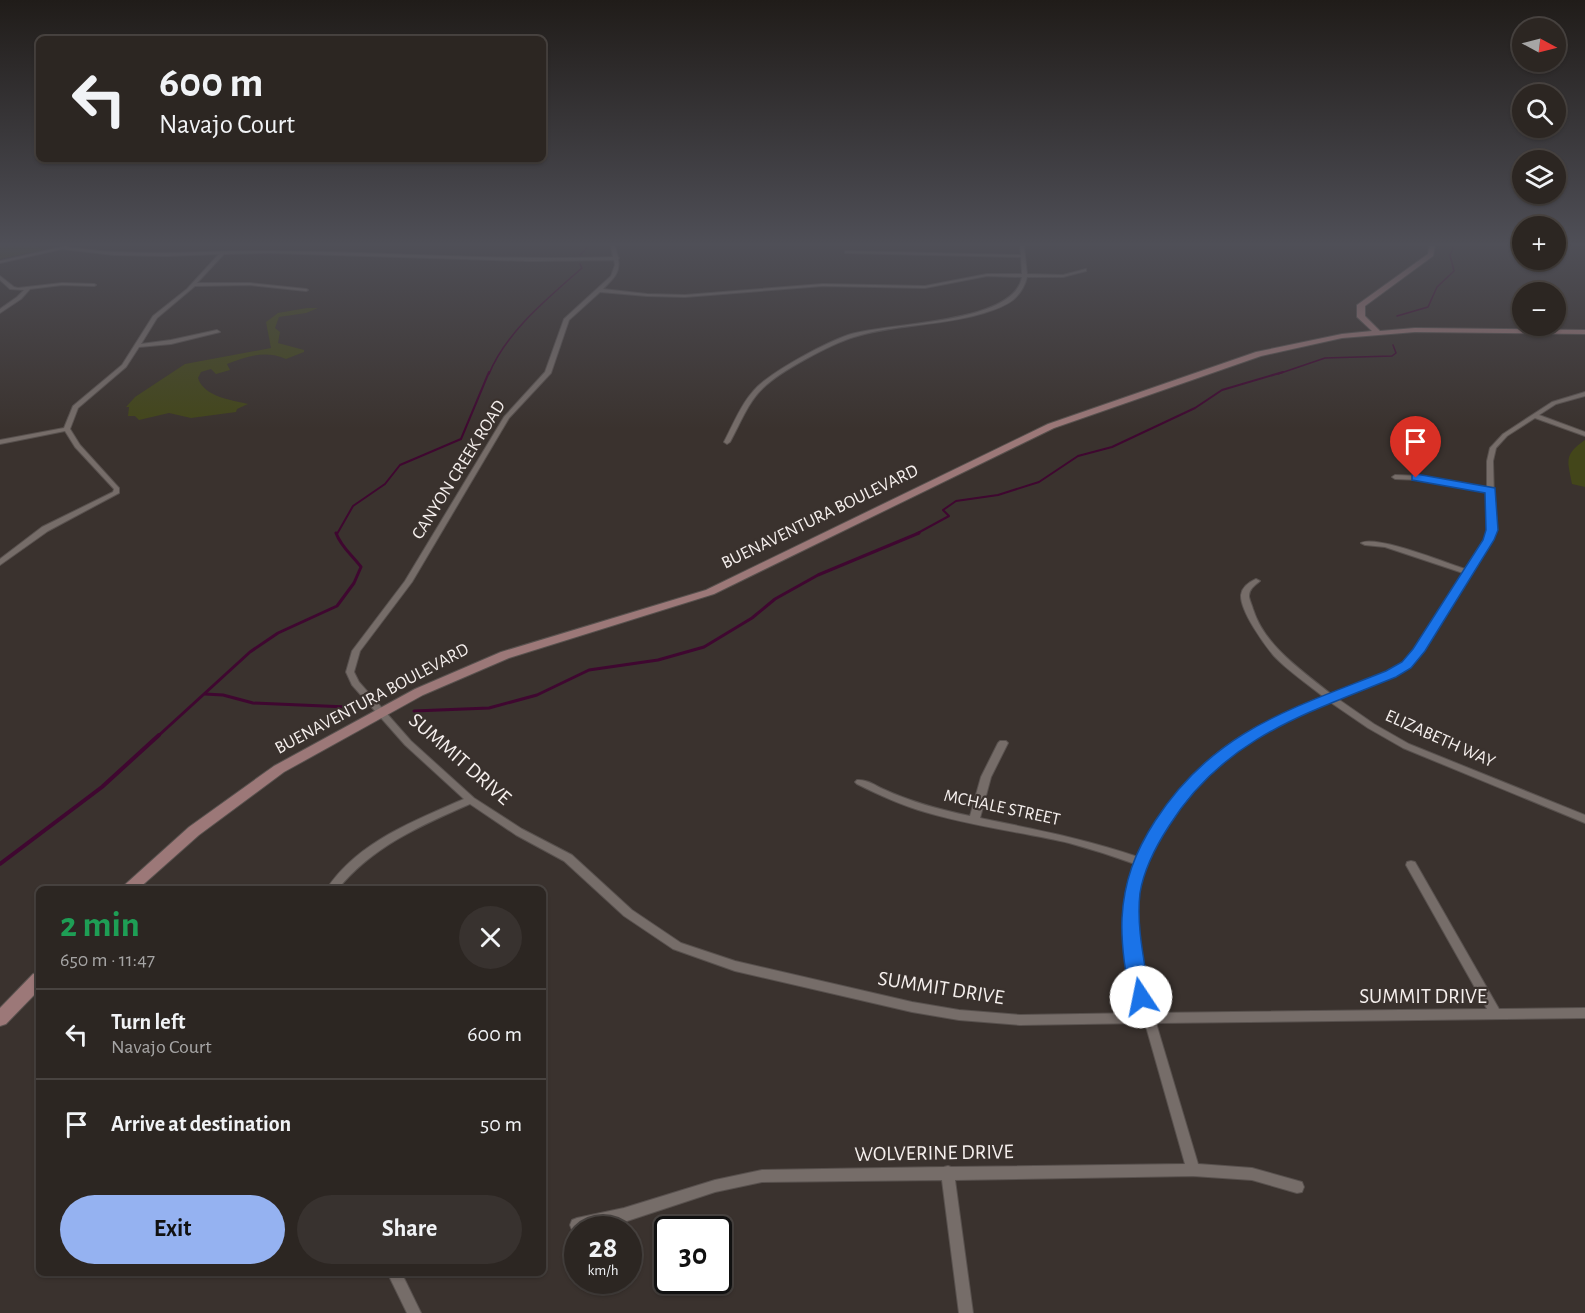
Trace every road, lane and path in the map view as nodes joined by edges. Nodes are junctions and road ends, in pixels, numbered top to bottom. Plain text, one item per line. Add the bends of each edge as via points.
1 (167, 307) edge
2 (580, 307) edge
3 (995, 307) edge
4 (1361, 307) edge
5 (217, 332) dead end
6 (1377, 332) junction
7 (1585, 332) edge
8 (136, 346) junction
9 (1585, 394) edge
10 (1534, 416) junction
11 (67, 429) junction
12 (1585, 434) edge
13 (0, 442) edge
14 (727, 442) dead end
15 (1395, 477) dead end
16 (1491, 491) junction
17 (1365, 543) dead end
18 (0, 563) edge
19 (1469, 573) junction
20 (1256, 581) dead end
21 (1332, 699) junction
22 (382, 712) junction
23 (1003, 743) dead end
24 (860, 782) dead end
25 (471, 800) junction
26 (1585, 819) edge
27 (974, 821) junction
28 (1140, 862) junction
29 (1411, 865) dead end
30 (131, 886) edge
31 (334, 886) edge
32 (36, 982) edge
33 (1585, 1013) edge
34 (1496, 1015) junction
35 (1149, 1017) junction
36 (0, 1019) edge
37 (1193, 1170) junction
38 (948, 1172) junction
39 (1297, 1187) dead end
40 (622, 1216) edge
41 (396, 1276) edge
42 (414, 1313) edge
43 (966, 1313) edge

1 - 8 street via 155,317
2 - 22 street, CANYON CREEK ROAD via 567,319 548,373 507,417 408,582 356,651 351,675
3 - 14 street via 961,318 852,335 758,390
4 - 6 main road via 1361,317
5 - 8 street
6 - 7 main road, BUENAVENTURA BOULEVARD
6 - 22 main road, BUENAVENTURA BOULEVARD via 1259,354 1051,426 710,592 494,659
8 - 11 street via 124,366 75,407
9 - 10 street via 1559,401
10 - 12 street
10 - 16 street via 1493,448
11 - 13 street
11 - 18 street via 77,446 117,489 108,498 52,525
15 - 16 street
16 - 19 street via 1491,535
17 - 19 street via 1386,545
19 - 21 street via 1406,665
20 - 21 street, ELIZABETH WAY via 1245,596 1259,631 1278,655
21 - 26 street, ELIZABETH WAY via 1406,746
21 - 28 street via 1257,731 1209,764 1163,818
22 - 25 street, SUMMIT DRIVE via 408,743
22 - 30 main road, BUENAVENTURA BOULEVARD via 260,782 194,831
23 - 27 street via 986,777
24 - 27 street, MCHALE STREET via 903,802
25 - 31 street via 386,840 350,867
25 - 35 street, SUMMIT DRIVE via 568,858 649,928 700,956 958,1015 1020,1020
27 - 28 street, MCHALE STREET via 1092,844
28 - 35 street via 1132,892 1130,933 1142,1004
29 - 34 street
32 - 36 main road
33 - 34 street, SUMMIT DRIVE
34 - 35 street, SUMMIT DRIVE
35 - 37 street
37 - 38 street, WOLVERINE DRIVE
37 - 39 street, WOLVERINE DRIVE via 1252,1174
38 - 40 street, WOLVERINE DRIVE via 738,1179
38 - 43 street
41 - 42 street

